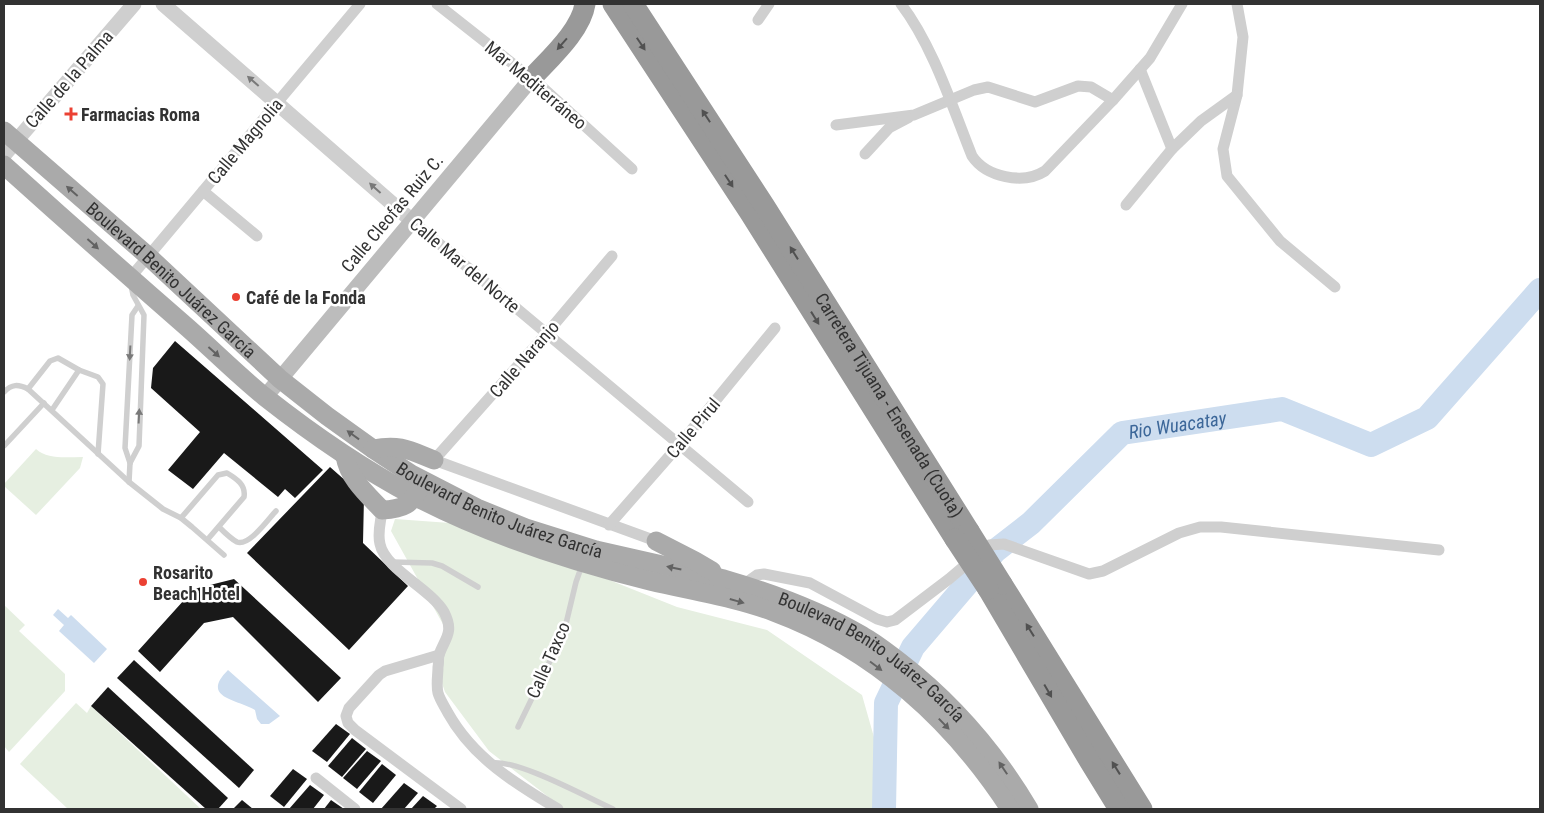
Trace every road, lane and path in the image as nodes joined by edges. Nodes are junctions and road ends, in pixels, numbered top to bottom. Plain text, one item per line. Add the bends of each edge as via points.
1 (134, 4) edge
2 (163, 4) edge
3 (360, 4) edge
4 (437, 4) edge
5 (585, 4) edge
6 (613, 4) edge
7 (633, 4) edge
8 (769, 4) edge
9 (901, 4) edge
10 (1182, 4) edge
11 (1237, 4) edge
12 (758, 20) dead end
13 (1140, 69) junction
14 (531, 79) junction
15 (1237, 95) junction
16 (1113, 100) junction
17 (950, 101) junction
18 (278, 102) junction
19 (914, 115) junction
20 (836, 125) dead end
21 (8, 142) edge
22 (1172, 149) junction
23 (866, 154) dead end
24 (4, 165) edge
25 (632, 169) dead end
26 (203, 191) junction
27 (1126, 205) dead end
28 (411, 220) junction
29 (257, 236) dead end
30 (148, 256) junction
31 (612, 256) dead end
32 (130, 278) junction
33 (1335, 287) dead end
34 (138, 306) junction
35 (775, 328) dead end
36 (548, 333) junction
37 (79, 370) junction
38 (280, 379) junction
39 (28, 389) junction
40 (4, 392) edge
41 (265, 397) junction
42 (44, 403) junction
43 (52, 410) junction
44 (680, 444) junction
45 (4, 446) edge
46 (373, 449) junction
47 (98, 454) junction
48 (346, 456) junction
49 (434, 460) junction
50 (130, 463) junction
51 (129, 482) junction
52 (419, 489) junction
53 (748, 502) dead end
54 (382, 510) junction
55 (276, 511) dead end
56 (181, 518) junction
57 (609, 525) junction
58 (219, 527) junction
59 (962, 535) junction
60 (208, 539) junction
61 (656, 541) joint
62 (1439, 550) dead end
63 (224, 555) dead end
64 (390, 562) junction
65 (583, 563) junction
66 (724, 578) junction
67 (743, 585) junction
68 (995, 586) junction
69 (478, 587) dead end
70 (847, 637) junction
71 (439, 655) junction
72 (915, 685) junction
73 (518, 727) dead end
74 (489, 764) junction
75 (316, 778) dead end
76 (355, 809) edge
77 (461, 809) edge
78 (558, 809) edge
79 (613, 809) edge
80 (1010, 809) edge
81 (1029, 809) edge
82 (1120, 809) edge
83 (1142, 809) edge

1 - 21 street, Calle de la Palma
18 -> 2 street, Calle Mar del Norte
3 - 18 street, Calle Magnolia
4 - 14 street, Mar Mediterráneo
5 -> 14 highway via 577,26
6 -> 59 highway, Carretera Tijuana - Ensenada (Cuota)
59 -> 7 highway, Carretera Tijuana - Ensenada (Cuota) via 764,205
8 - 12 street
9 - 17 street via 914,20
10 - 13 street
11 - 15 street via 1243,37
13 - 16 street
13 - 22 street
14 - 25 street, Mar Mediterráneo
14 - 28 main road, Calle Cleofas Ruiz C.
15 - 22 street
15 - 33 street via 1223,149 1227,176 1280,241
16 - 17 street via 1090,86 1078,86 1035,102 988,88 974,90
16 - 17 street via 1045,171 1030,178 1003,176 977,163
17 - 19 street
18 - 26 street, Calle Magnolia
28 -> 18 street, Calle Mar del Norte
19 - 20 street
19 - 23 street via 890,128
30 -> 21 main road, Boulevard Benito Juárez García
22 - 27 street
24 -> 32 main road, Boulevard Benito Juárez García
26 - 29 street
26 - 30 street, Calle Magnolia
28 - 36 street, Calle Mar del Norte
28 - 38 main road, Calle Cleofas Ruiz C.
30 - 32 street, Calle Magnolia
30 - 38 main road, Boulevard Benito Juárez García
31 - 36 street, Calle Naranjo
32 - 34 lane
32 -> 41 main road, Boulevard Benito Juárez García
34 -> 50 lane via 132,315 125,448
50 -> 34 lane via 139,446 144,314
35 - 44 street, Calle Pirul
36 - 44 street, Calle Mar del Norte
36 - 49 street, Calle Naranjo
37 - 39 lane via 55,358
37 - 43 lane
37 - 47 lane via 98,377 103,384
38 - 41 main road, Calle Cleofas Ruiz C.
46 -> 38 main road, Boulevard Benito Juárez García
39 - 40 lane via 18,384
39 - 42 lane
41 - 48 main road, Boulevard Benito Juárez García
42 - 43 lane
42 - 45 lane
43 - 47 lane
44 - 53 street, Calle Mar del Norte
44 - 57 street, Calle Pirul
46 - 49 main road via 402,447
46 - 52 main road, Boulevard Benito Juárez García
47 - 51 lane
48 - 52 main road, Boulevard Benito Juárez García
48 - 54 main road via 357,484
49 - 57 street
50 - 51 lane
51 - 56 lane via 163,509
52 - 54 main road via 401,508
52 - 65 main road, Boulevard Benito Juárez García via 522,542
66 -> 52 main road, Boulevard Benito Juárez García via 576,545
54 - 64 street via 380,544
55 - 58 lane via 254,536 243,542 237,542
56 - 58 lane via 215,478 227,474 241,483 245,493
56 - 60 lane
57 - 61 street
58 - 60 lane
59 - 68 highway, Carretera Tijuana - Ensenada (Cuota), bridge
60 - 63 lane
61 - 66 main road
62 - 67 street via 1200,526 1103,571 1089,574 996,544 989,545 895,620 887,622 810,583 764,574 756,575
64 - 69 lane via 432,563
64 - 71 street via 444,613 448,636
65 -> 70 main road, Boulevard Benito Juárez García via 742,602
65 - 73 lane, Calle Taxco via 564,632
66 - 67 main road, Boulevard Benito Juárez García
67 - 70 main road, Boulevard Benito Juárez García via 790,600
68 -> 82 highway, Carretera Tijuana - Ensenada (Cuota) via 1090,762
83 -> 68 highway, Carretera Tijuana - Ensenada (Cuota)
70 - 72 main road, Boulevard Benito Juárez García via 864,657
71 - 74 street via 437,688 440,698 456,727
71 - 77 street via 379,675 349,708 346,716 355,730
72 -> 80 main road, Boulevard Benito Juárez García via 992,780
81 -> 72 main road, Boulevard Benito Juárez García via 997,760 955,710
74 - 78 street
74 - 79 lane via 504,763 524,768
75 - 76 street

